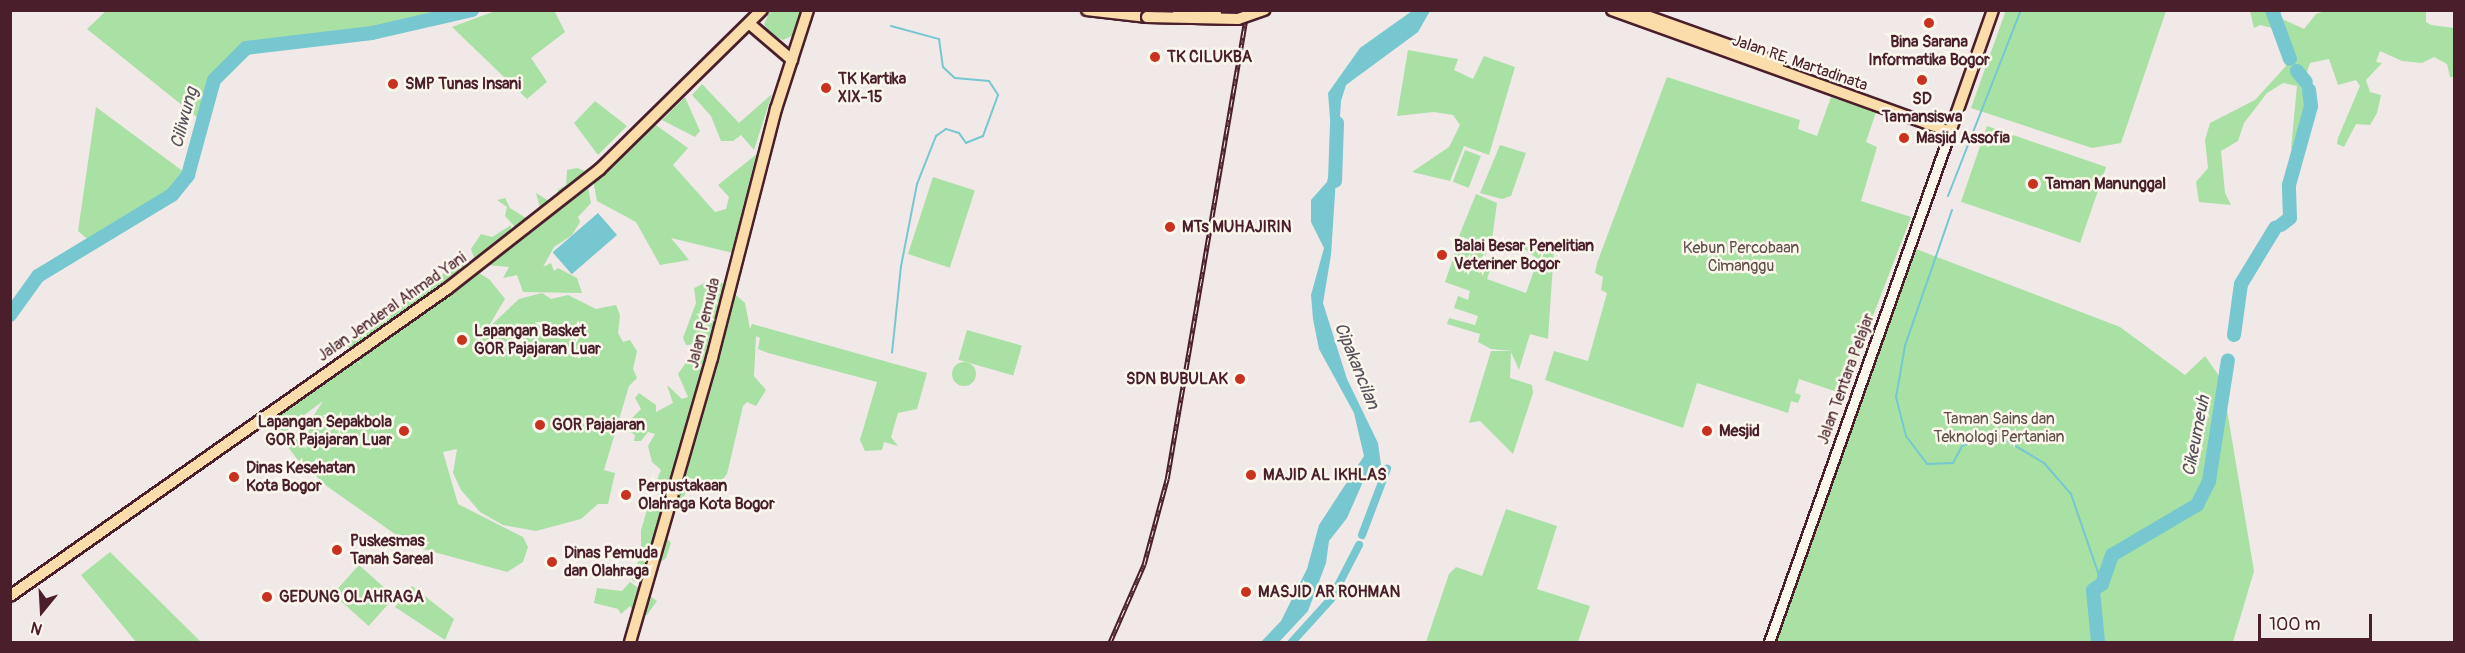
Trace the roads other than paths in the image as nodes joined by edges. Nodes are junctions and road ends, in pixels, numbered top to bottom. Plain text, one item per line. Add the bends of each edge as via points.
1 (762, 10) edge
2 (808, 10) edge
3 (1087, 10) edge
4 (1247, 10) edge
5 (1264, 10) edge
6 (1612, 10) edge
7 (1630, 10) edge
8 (1993, 10) edge
9 (1149, 14) edge
10 (751, 25) junction
11 (792, 60) junction
12 (1882, 104) junction
13 (1951, 129) junction
14 (10, 596) edge
15 (630, 642) edge
16 (1769, 642) edge

1 - 10 main road, Jalan Jenderal Ahmad Yani
2 - 11 main road, Jalan Pemuda
3 - 9 main road
4 - 9 main road, bridge
5 - 9 main road, bridge via 1228,19
6 - 12 main road, Jalan RE. Martadinata
7 - 12 main road, Jalan RE. Martadinata
8 - 13 main road
10 - 11 main road
10 - 14 main road, Jalan Jenderal Ahmad Yani via 703,64 686,87 600,169 447,289
11 - 15 main road, Jalan Pemuda
12 - 13 main road, Jalan RE. Martadinata
13 - 16 main road, Jalan Tentara Pelajar

